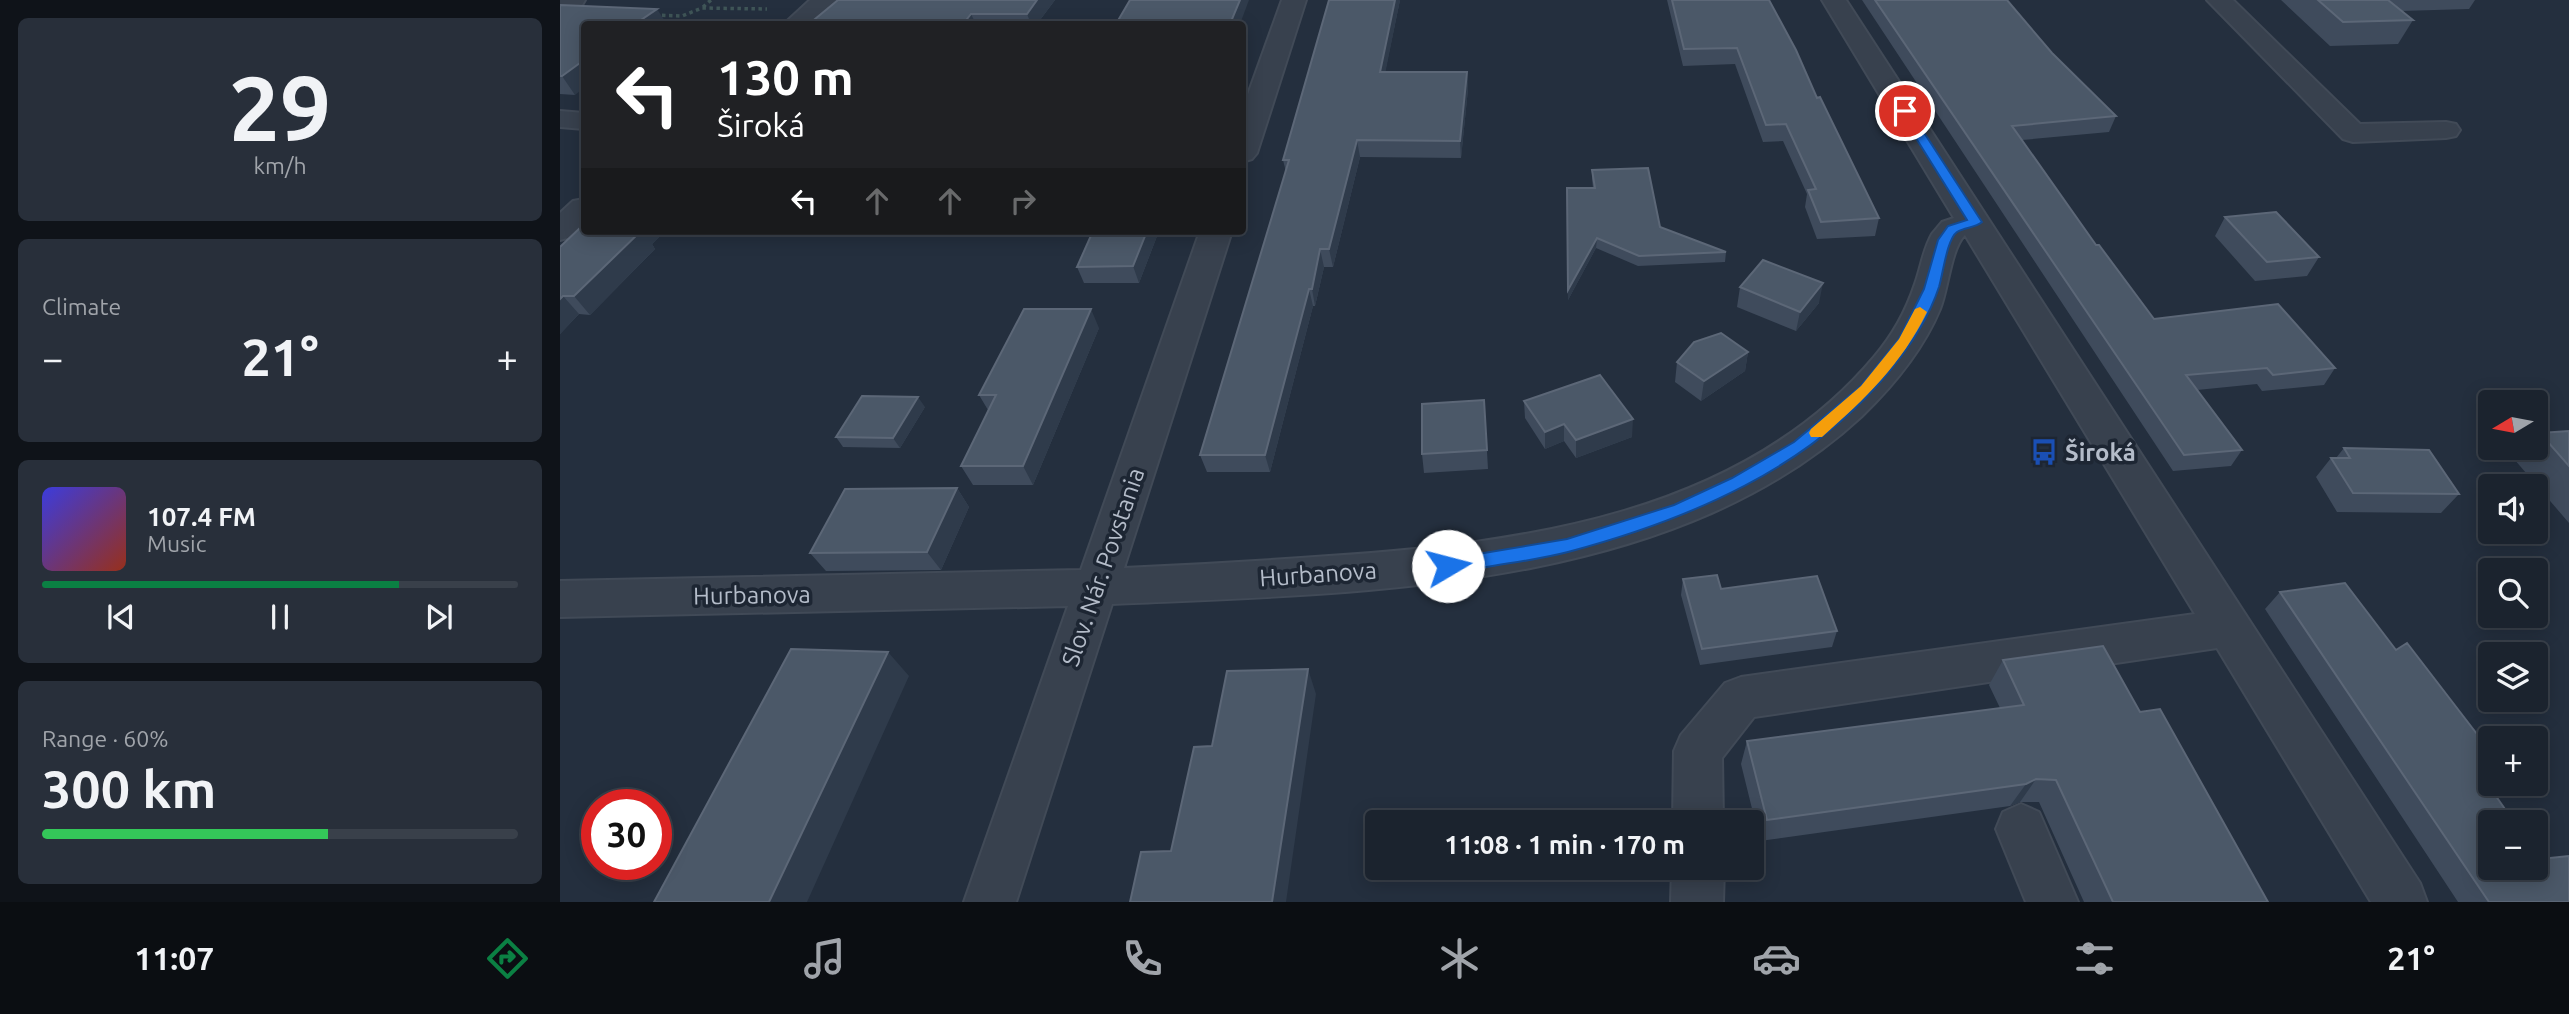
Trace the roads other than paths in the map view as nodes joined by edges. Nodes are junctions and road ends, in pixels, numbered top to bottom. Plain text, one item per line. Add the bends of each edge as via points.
1 (573, 0) edge
2 (825, 0) edge
3 (1294, 0) edge
4 (1834, 0) edge
5 (2219, 0) edge
6 (560, 6) edge
7 (800, 21) edge
8 (560, 119) edge
9 (581, 121) edge
10 (2446, 130) dead end
11 (1246, 141) edge
12 (581, 211) edge
13 (1975, 222) junction
14 (560, 229) edge
15 (1215, 235) edge
16 (1096, 589) junction
17 (560, 599) edge
18 (2227, 628) junction
19 (1698, 810) edge
20 (2021, 829) dead end
21 (1698, 880) edge
22 (990, 902) edge
23 (1697, 902) edge
24 (2052, 902) edge
25 (2401, 902) edge

1 - 6 street
2 - 7 street
3 - 11 street
4 - 13 street
5 - 10 street via 2353,133
8 - 9 street
12 - 14 street
13 - 16 street, Hurbanova via 1952,229 1931,289 1905,341 1866,390 1800,446 1738,483 1680,509 1567,546 1448,566
13 - 18 street
15 - 16 street, Slov. Nár. Povstania
16 - 17 street, Hurbanova
16 - 22 street, Slov. Nár. Povstania
18 - 19 street via 1741,698 1698,751
18 - 25 street
20 - 24 street
21 - 23 street

